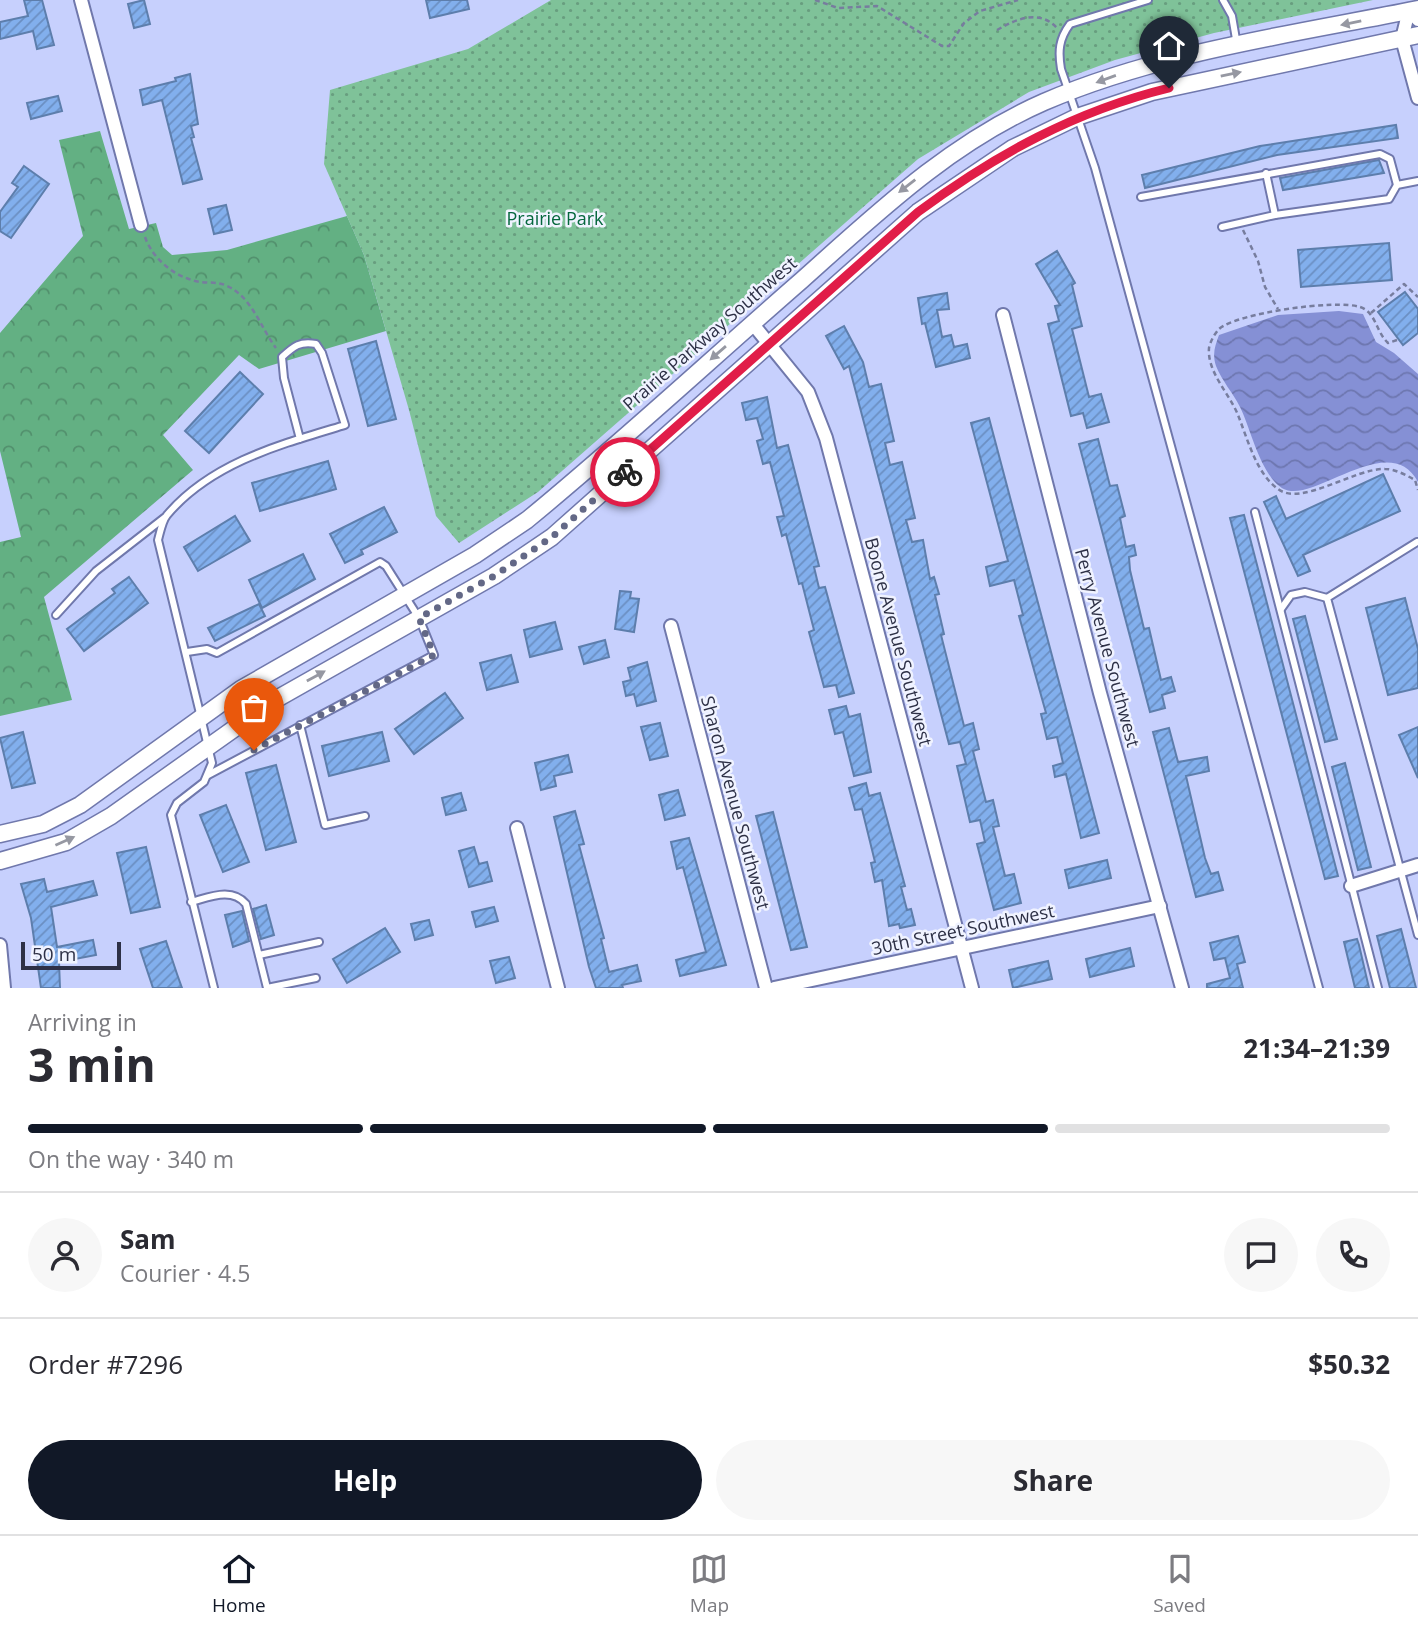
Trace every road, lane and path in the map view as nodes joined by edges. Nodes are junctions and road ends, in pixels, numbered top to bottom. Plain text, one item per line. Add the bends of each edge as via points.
1 (81, 0) edge
2 (815, 0) edge
3 (1018, 0) edge
4 (1148, 0) edge
5 (1223, 0) edge
6 (1415, 13) edge
7 (997, 30) dead end
8 (1062, 34) junction
9 (1410, 37) edge
10 (1237, 46) junction
11 (1067, 93) junction
12 (1418, 98) edge
13 (1077, 117) junction
14 (1266, 173) junction
15 (1418, 181) edge
16 (1397, 185) junction
17 (1141, 197) dead end
18 (1275, 215) junction
19 (1241, 223) junction
20 (141, 225) joint
21 (1222, 227) dead end
22 (1418, 297) edge
23 (1278, 309) junction
24 (1371, 313) junction
25 (1003, 315) dead end
26 (752, 323) junction
27 (1397, 340) dead end
28 (771, 342) junction
29 (282, 356) junction
30 (300, 439) junction
31 (1418, 489) edge
32 (1255, 512) dead end
33 (165, 516) junction
34 (1418, 542) edge
35 (406, 595) junction
36 (1326, 598) junction
37 (1281, 609) junction
38 (56, 614) dead end
39 (419, 618) junction
40 (671, 626) dead end
41 (187, 652) junction
42 (202, 716) junction
43 (300, 725) junction
44 (209, 743) junction
45 (207, 775) junction
46 (365, 816) dead end
47 (517, 828) dead end
48 (0, 834) edge
49 (0, 861) edge
50 (1418, 865) edge
51 (1399, 870) junction
52 (1351, 886) junction
53 (191, 902) junction
54 (1160, 906) junction
55 (1418, 935) edge
56 (320, 942) dead end
57 (0, 945) edge
58 (962, 948) junction
59 (259, 955) junction
60 (316, 978) dead end
61 (4, 988) edge
62 (214, 988) edge
63 (558, 988) edge
64 (766, 988) edge
65 (774, 988) edge
66 (972, 988) edge
67 (1182, 988) edge
68 (1319, 988) edge
69 (1378, 988) edge

1 - 20 street
2 - 3 path via 838,8 877,6 902,24 949,46 964,23 980,11
4 - 8 lane via 1081,18
5 - 10 lane via 1232,16
6 - 9 street
6 -> 10 street, Prairie Parkway Southwest
7 - 8 path via 1036,16 1049,19
8 - 11 lane via 1058,52
9 - 12 street
13 -> 9 street via 1174,87
10 -> 11 street, Prairie Parkway Southwest via 1111,76
11 - 13 lane
11 -> 26 street, Prairie Parkway Southwest via 979,136 903,188
13 - 28 street via 1013,148 938,197
13 - 68 lane via 1095,168
14 - 16 lane via 1380,155 1390,159
14 - 17 lane
14 - 18 lane
15 - 16 lane
16 - 18 lane via 1389,199
18 - 19 lane
19 - 21 lane
19 - 23 path
20 - 29 path via 150,250 170,270 192,280 226,285 254,308
22 - 24 path via 1404,284
23 - 24 path via 1358,306
23 - 31 path via 1220,328 1209,344 1210,364 1232,401 1263,474 1291,495 1369,470 1388,469 1415,480
24 - 27 path via 1381,337 1388,343
25 - 54 street, Perry Avenue Southwest
26 - 28 street, Boone Avenue Southwest
26 -> 35 street, Prairie Parkway Southwest via 527,520
28 - 39 street via 552,537
28 - 58 street, Boone Avenue Southwest via 808,392 826,438
29 - 30 lane
29 - 30 lane via 296,345 316,344 345,425
30 - 33 lane via 265,449 216,474
32 - 37 lane
33 - 38 lane via 96,571
33 - 41 lane via 158,540
34 - 36 lane
35 - 39 lane
35 - 41 lane via 380,562 217,653 207,649
35 - 42 street, Prairie Parkway Southwest via 276,667
36 - 37 lane via 1305,592 1291,595
36 - 51 lane
37 - 52 lane
39 - 43 lane via 434,655
44 -> 39 street
40 - 64 street, Sharon Avenue Southwest
41 - 42 lane
42 - 44 lane
42 - 48 street, Prairie Parkway Southwest via 80,805 43,824
43 - 45 lane
43 - 46 lane via 325,825
44 - 45 lane via 212,763
49 -> 44 street via 66,842 111,816
45 - 53 lane via 177,803 171,816
47 - 63 street
50 - 51 street
51 - 52 street
51 - 55 lane
52 - 69 lane
53 - 59 lane via 227,894 240,896
53 - 62 lane
54 - 58 street, 30th Street Southwest
54 - 67 street, Perry Avenue Southwest
56 - 59 lane
57 - 61 street
58 - 65 street, 30th Street Southwest
58 - 66 street, Boone Avenue Southwest
59 - 60 lane via 267,988

